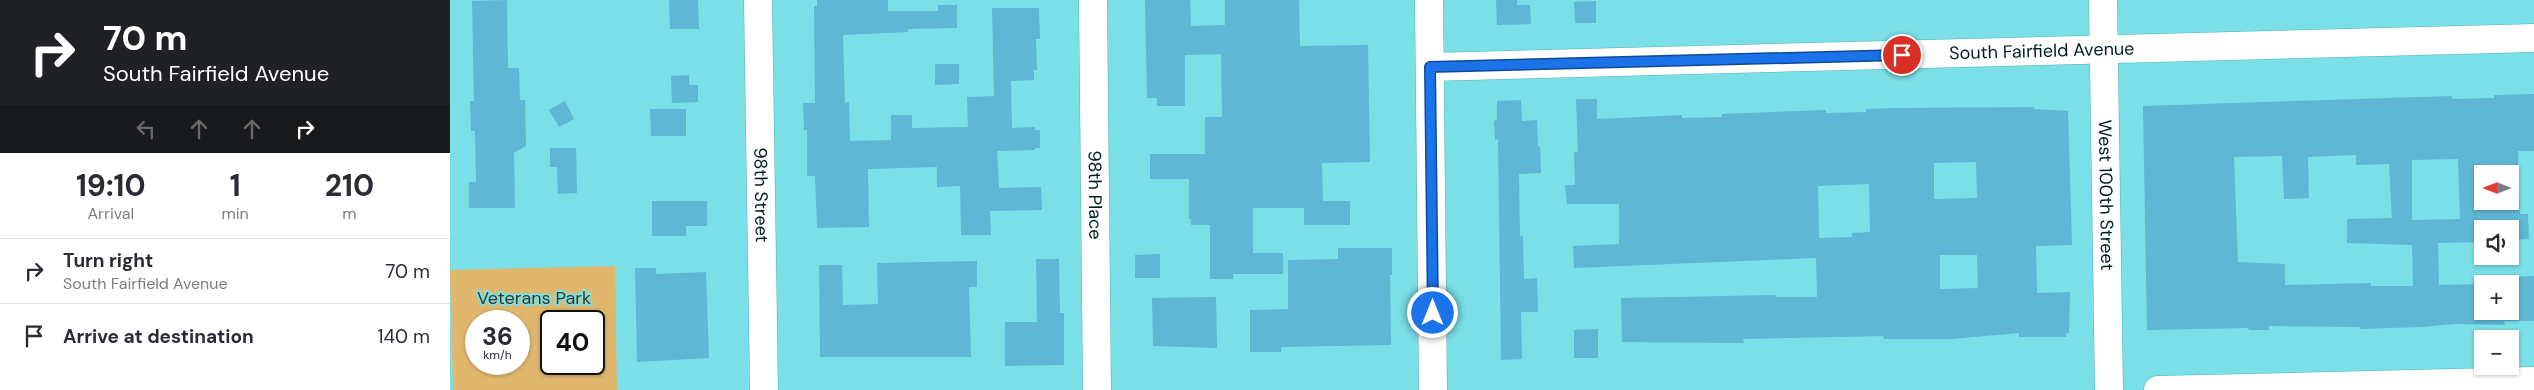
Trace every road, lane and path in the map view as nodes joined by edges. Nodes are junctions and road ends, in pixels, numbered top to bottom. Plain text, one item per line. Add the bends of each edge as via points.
1 (758, 0) edge
2 (1093, 0) edge
3 (1429, 0) edge
4 (2103, 0) edge
5 (2534, 38) edge
6 (2104, 50) junction
7 (1430, 67) junction
8 (2534, 381) edge
9 (2446, 386) edge
10 (764, 390) edge
11 (1097, 390) edge
12 (1434, 390) edge
13 (2109, 390) edge
14 (2158, 390) edge

1 - 10 street, 98th Street
2 - 11 street, 98th Place
3 - 7 street
4 - 6 street, West 100th Street
5 - 6 street, South Fairfield Avenue
6 - 7 street, South Fairfield Avenue
6 - 13 street, West 100th Street
7 - 12 street
8 - 9 street
9 - 14 street

